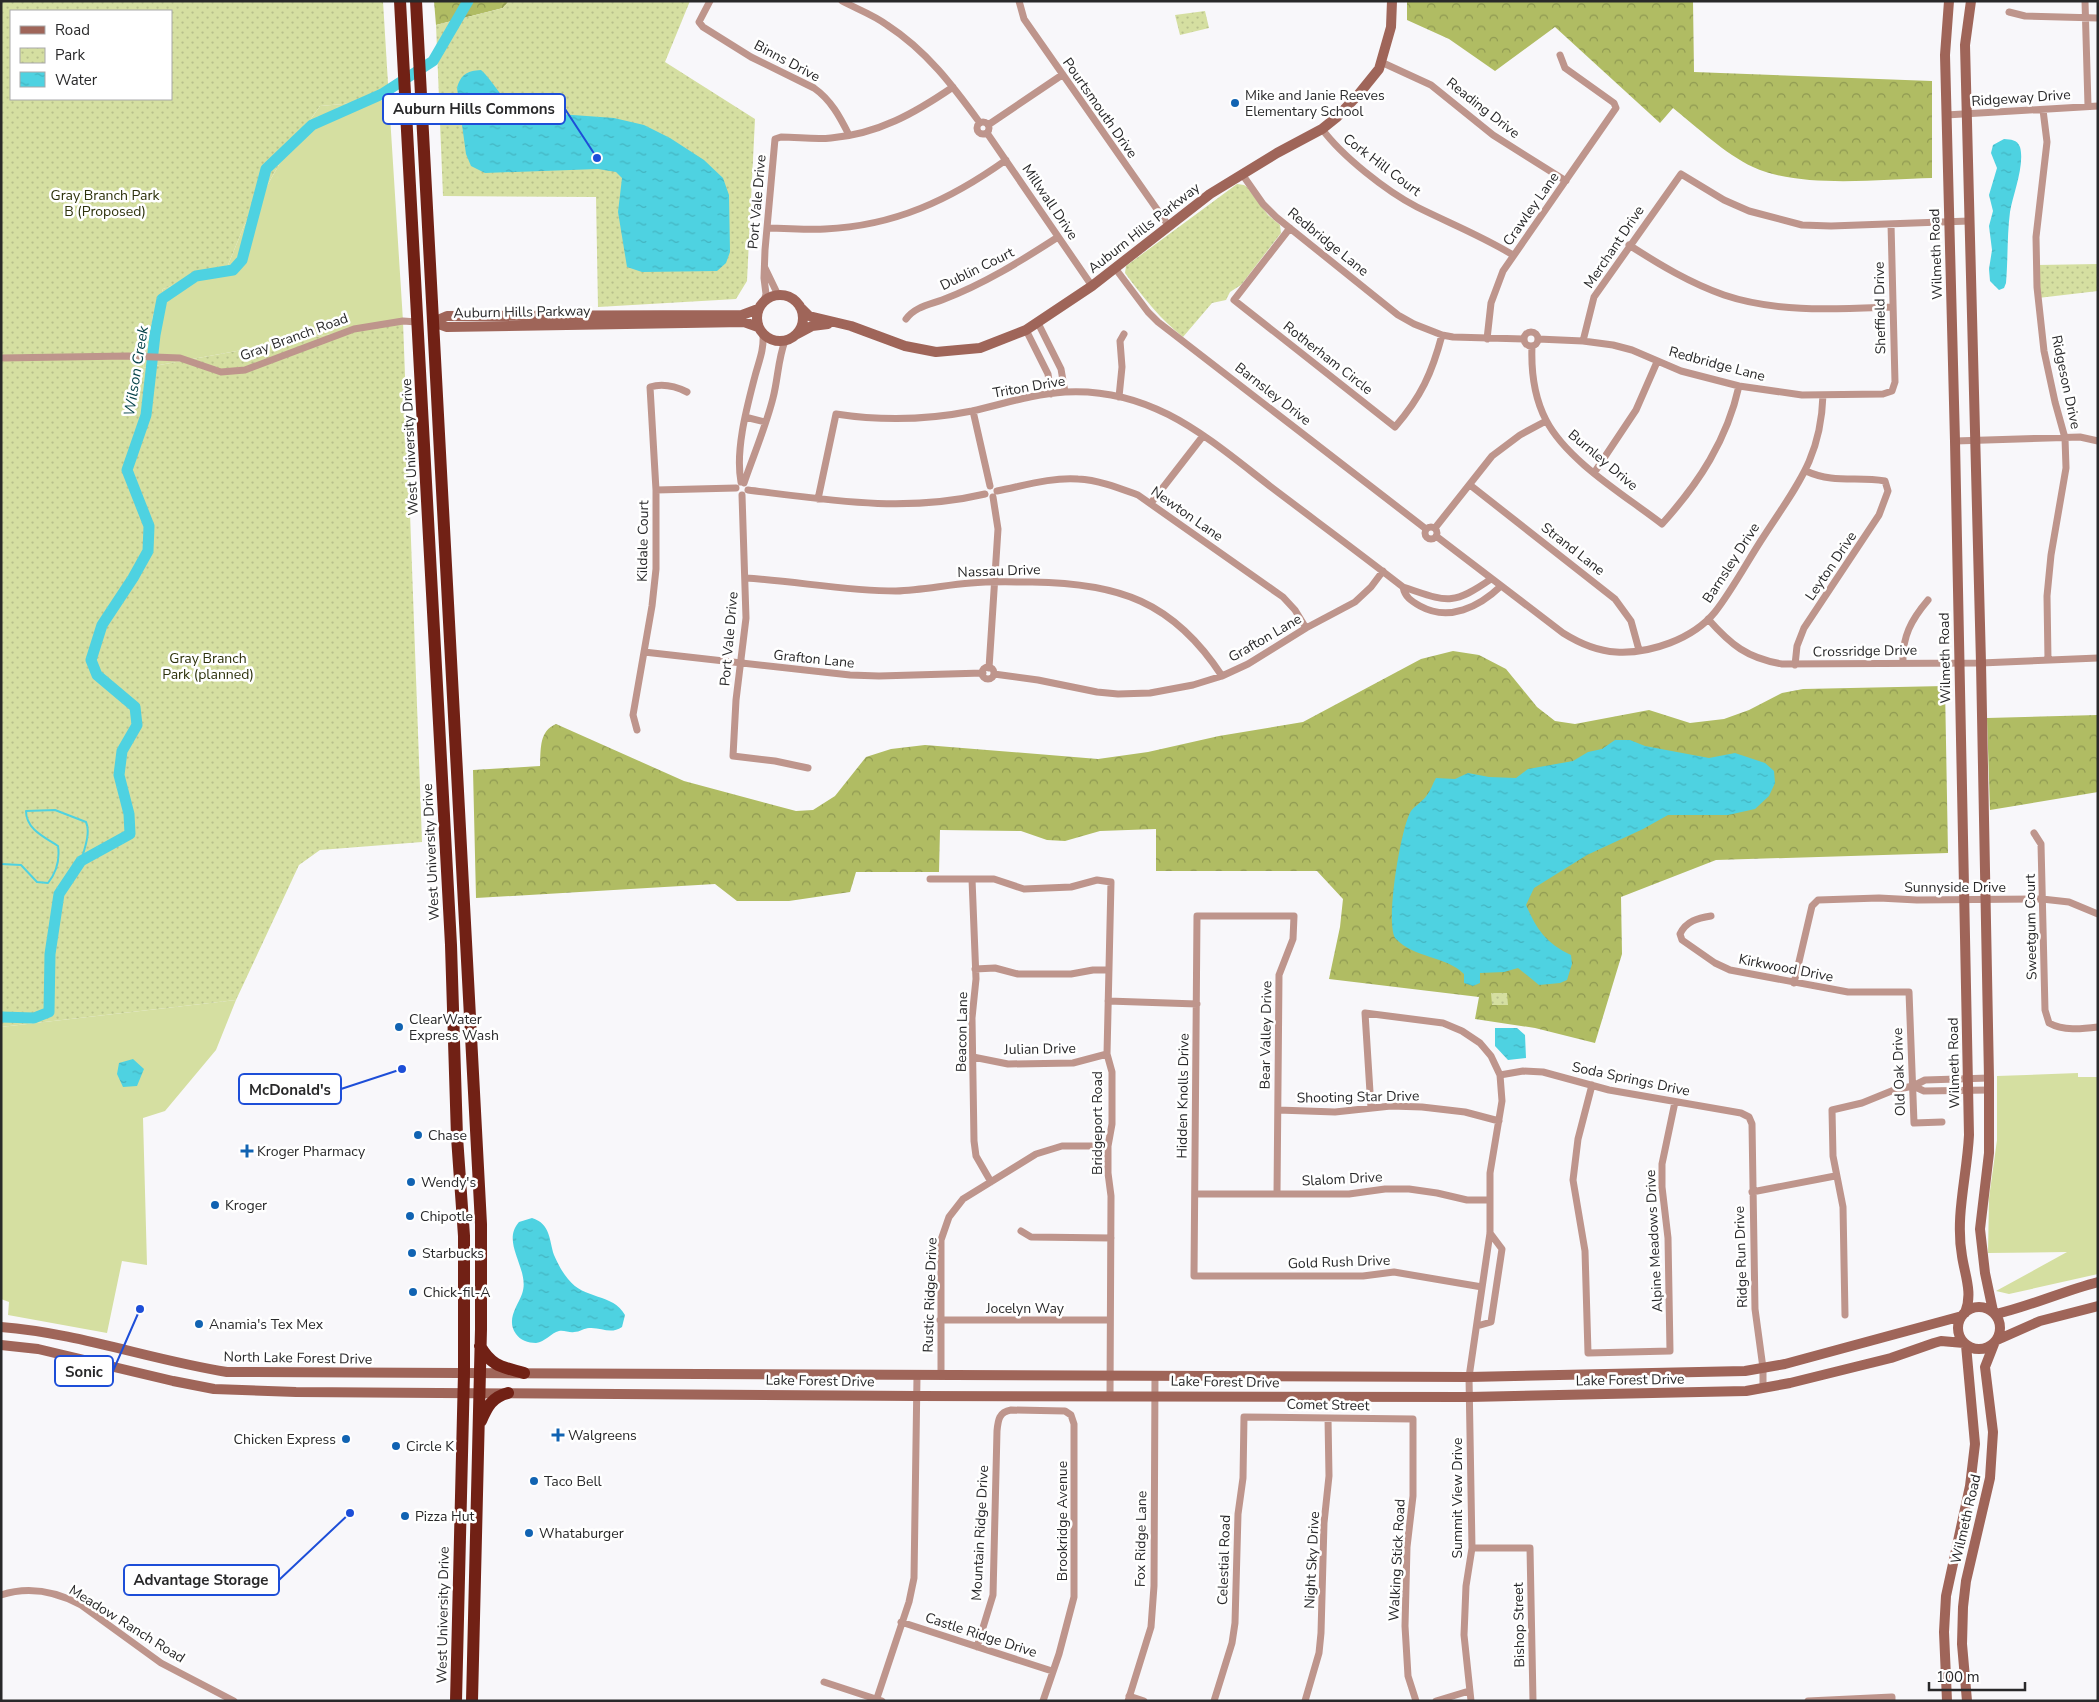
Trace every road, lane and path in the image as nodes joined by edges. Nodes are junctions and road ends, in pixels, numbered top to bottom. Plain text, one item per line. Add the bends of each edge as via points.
1 (400, 1) edge
2 (416, 1) edge
3 (710, 1) edge
4 (842, 1) edge
5 (1018, 1) edge
6 (1392, 1) edge
7 (1950, 1) edge
8 (1971, 1) edge
9 (2086, 1) edge
10 (2010, 12) dead end
11 (2085, 18) junction
12 (2098, 18) edge
13 (1560, 55) dead end
14 (1381, 62) junction
15 (1062, 75) junction
16 (953, 87) junction
17 (2088, 106) junction
18 (2098, 106) edge
19 (2042, 110) junction
20 (1966, 114) junction
21 (1946, 115) junction
22 (980, 123) junction
23 (988, 129) junction
24 (1322, 129) junction
25 (849, 135) junction
26 (1006, 160) junction
27 (1242, 174) junction
28 (1566, 181) junction
29 (1969, 221) junction
30 (1949, 222) junction
31 (1891, 224) junction
32 (1168, 226) junction
33 (768, 228) junction
34 (1290, 228) junction
35 (1058, 237) junction
36 (1629, 245) junction
37 (1514, 255) junction
38 (765, 266) junction
39 (1116, 268) junction
40 (1092, 286) junction
41 (778, 295) junction
42 (761, 305) junction
43 (800, 307) junction
44 (1892, 307) junction
45 (906, 319) dead end
46 (417, 322) junction
47 (433, 322) junction
48 (1038, 323) junction
49 (834, 324) junction
50 (1026, 330) junction
51 (761, 331) junction
52 (797, 334) junction
53 (1124, 334) dead end
54 (1442, 335) junction
55 (1487, 339) junction
56 (1524, 339) junction
57 (1538, 339) junction
58 (1583, 340) junction
59 (785, 341) junction
60 (1532, 346) junction
61 (1, 358) edge
62 (1056, 360) junction
63 (1657, 362) junction
64 (1045, 365) junction
65 (1739, 386) junction
66 (1892, 390) joint
67 (687, 392) dead end
68 (1065, 392) junction
69 (1051, 394) junction
70 (1823, 395) junction
71 (1119, 397) junction
72 (973, 410) junction
73 (746, 418) junction
74 (1546, 421) junction
75 (765, 422) junction
76 (1203, 436) junction
77 (2065, 438) junction
78 (1976, 440) junction
79 (1955, 441) junction
80 (2098, 441) edge
81 (1806, 471) junction
82 (1594, 473) junction
83 (740, 484) junction
84 (1470, 485) junction
85 (990, 486) junction
86 (656, 490) junction
87 (745, 492) junction
88 (985, 494) junction
89 (995, 494) junction
90 (818, 499) junction
91 (1152, 503) junction
92 (1426, 529) junction
93 (1435, 532) junction
94 (1383, 571) junction
95 (745, 578) junction
96 (1491, 579) junction
97 (996, 582) junction
98 (1501, 586) junction
99 (1403, 587) junction
100 (1438, 599) junction
101 (1928, 600) dead end
102 (1436, 612) junction
103 (1708, 619) junction
104 (1306, 628) junction
105 (1638, 650) junction
106 (644, 652) junction
107 (2098, 658) edge
108 (2048, 660) junction
109 (741, 663) junction
110 (1903, 663) junction
111 (1981, 663) junction
112 (1959, 664) junction
113 (1796, 665) junction
114 (989, 668) junction
115 (983, 673) junction
116 (994, 674) junction
117 (1222, 676) junction
118 (638, 730) dead end
119 (808, 768) dead end
120 (444, 819) junction
121 (2034, 833) dead end
122 (930, 879) dead end
123 (972, 879) junction
124 (2042, 899) junction
125 (1965, 900) junction
126 (1986, 900) junction
127 (2098, 914) edge
128 (1197, 916) joint
129 (1711, 916) dead end
130 (466, 947) junction
131 (975, 970) junction
132 (1109, 970) junction
133 (1794, 982) junction
134 (1909, 992) joint
135 (1108, 1001) junction
136 (1197, 1004) junction
137 (2098, 1027) edge
138 (1107, 1054) junction
139 (973, 1057) junction
140 (1500, 1075) junction
141 (1989, 1078) junction
142 (1968, 1079) junction
143 (1592, 1085) junction
144 (1913, 1086) junction
145 (1968, 1090) junction
146 (1989, 1090) junction
147 (1675, 1102) junction
148 (1371, 1108) junction
149 (1278, 1110) junction
150 (1498, 1121) junction
151 (1942, 1122) dead end
152 (1752, 1124) joint
153 (1108, 1146) junction
154 (1835, 1176) junction
155 (990, 1182) junction
156 (1752, 1192) junction
157 (1195, 1194) junction
158 (1276, 1194) junction
159 (1489, 1200) junction
160 (1021, 1231) dead end
161 (1490, 1233) junction
162 (1111, 1238) junction
163 (1194, 1276) joint
164 (2098, 1282) edge
165 (1482, 1287) junction
166 (2098, 1306) edge
167 (1994, 1313) junction
168 (1846, 1315) dead end
169 (1964, 1315) junction
170 (940, 1320) junction
171 (1110, 1320) junction
172 (1477, 1326) junction
173 (1, 1327) edge
174 (1996, 1342) junction
175 (1965, 1344) junction
176 (1, 1345) edge
177 (480, 1346) junction
178 (148, 1356) junction
179 (1763, 1368) junction
180 (296, 1373) junction
181 (464, 1373) junction
182 (480, 1373) junction
183 (524, 1373) junction
184 (143, 1374) junction
185 (1110, 1375) junction
186 (1155, 1375) junction
187 (917, 1376) junction
188 (941, 1376) junction
189 (1469, 1377) junction
190 (1763, 1388) junction
191 (296, 1392) junction
192 (464, 1393) junction
193 (479, 1393) junction
194 (508, 1393) junction
195 (1110, 1395) junction
196 (1155, 1395) junction
197 (917, 1396) junction
198 (1469, 1397) junction
199 (1244, 1417) joint
200 (999, 1418) joint
201 (1328, 1418) junction
202 (1412, 1419) joint
203 (478, 1428) junction
204 (460, 1547) junction
205 (476, 1547) junction
206 (1472, 1548) junction
207 (1, 1595) edge
208 (901, 1622) junction
209 (977, 1647) junction
210 (1052, 1671) junction
211 (824, 1682) dead end
212 (1469, 1690) junction
213 (1129, 1698) edge
214 (1892, 1699) edge
215 (879, 1700) edge
216 (1808, 1700) edge
217 (234, 1701) edge
218 (456, 1701) edge
219 (472, 1701) edge
220 (1043, 1701) edge
221 (1144, 1701) edge
222 (1214, 1701) edge
223 (1305, 1701) edge
224 (1416, 1701) edge
225 (1436, 1701) edge
226 (1471, 1701) edge
227 (1533, 1701) edge
228 (1947, 1701) edge
229 (1967, 1701) edge

1 - 46 highway, West University Drive
2 - 47 highway
3 - 25 street, Binns Drive via 699,22 703,27 751,57 823,94
4 - 16 street, Millwall Drive via 898,32 933,62
5 - 15 street, Pourtsmouth Drive via 1024,19
6 - 14 street, Auburn Hills Parkway via 1391,27
7 - 21 street, Wilmeth Road via 1945,39
8 - 20 street via 1965,45
9 - 11 street
10 - 11 street via 2025,16
11 - 12 street
11 - 17 street
13 - 28 street, Crawley Lane via 1566,68 1614,103 1616,108
14 - 24 street, Auburn Hills Parkway via 1350,105
14 - 28 street, Reading Drive via 1431,85 1493,135
15 - 23 street
15 - 32 street, Pourtsmouth Drive
16 - 22 street, Millwall Drive
16 - 25 street via 896,122
17 - 18 street, Ridgeway Drive
17 - 19 street, Ridgeway Drive
19 - 20 street, Ridgeway Drive
19 - 77 street, Ridgeson Drive via 2047,142 2036,237 2037,287 2044,350
20 - 21 street, Ridgeway Drive
20 - 29 street
21 - 30 street, Wilmeth Road
22 - 23 street via 984,122
22 - 23 street, Millwall Drive via 979,132 982,134
23 - 26 street, Millwall Drive
24 - 27 street, Auburn Hills Parkway
24 - 37 street, Cork Hill Court via 1342,153 1405,200 1474,232
25 - 33 street, Port Vale Drive via 775,139
26 - 33 street via 948,197 890,219 824,229
26 - 35 street, Millwall Drive
27 - 32 street, Auburn Hills Parkway
27 - 34 street, Redbridge Lane via 1263,204
28 - 37 street, Crawley Lane
29 - 30 street
29 - 78 street
30 - 31 street
30 - 79 street, Wilmeth Road
31 - 36 street, Merchant Drive via 1818,226 1762,216 1724,200 1680,174
31 - 44 street, Sheffield Drive
32 - 39 street, Auburn Hills Parkway
33 - 38 street, Port Vale Drive
34 - 54 street, Redbridge Lane via 1398,314
34 - 54 street, Rotherham Circle via 1234,300 1396,427 1428,379
35 - 40 street, Millwall Drive
35 - 45 street, Dublin Court via 990,279 916,309
36 - 44 street via 1673,273 1725,295 1798,308
36 - 58 street, Merchant Drive via 1594,297
37 - 55 street, Crawley Lane via 1495,291
38 - 41 street, Port Vale Drive
38 - 42 street, Port Vale Drive via 766,294
39 - 40 street, Auburn Hills Parkway
39 - 92 street, Barnsley Drive via 1148,312 1163,326
40 - 48 street, Auburn Hills Parkway
41 - 42 street
41 - 43 street via 791,297
42 - 47 street, Auburn Hills Parkway via 742,315 447,316
42 - 51 street via 756,318
43 - 49 street, Auburn Hills Parkway via 809,316
43 - 52 street via 803,320
44 - 66 street, Sheffield Drive via 1895,382
46 - 47 highway
46 - 61 street, Gray Branch Road via 395,321 354,329 244,370 221,372 180,358
46 - 120 highway, West University Drive
47 - 51 street, Auburn Hills Parkway via 447,327 744,322
47 - 130 highway
48 - 50 street, Auburn Hills Parkway
48 - 62 street
49 - 50 street, Auburn Hills Parkway via 851,326 905,346 936,352 980,348
49 - 52 street, Auburn Hills Parkway via 812,326
50 - 64 street
51 - 59 street via 776,341
51 - 73 street via 763,351
52 - 59 street
53 - 71 street via 1120,341
54 - 55 street, Redbridge Lane
55 - 56 street, Redbridge Lane
56 - 57 street, Redbridge Lane via 1531,333
56 - 60 street
57 - 58 street, Redbridge Lane
57 - 60 street
58 - 63 street, Redbridge Lane via 1623,347
59 - 75 street
60 - 74 street, Burnley Drive via 1534,383
62 - 64 street
62 - 68 street
63 - 65 street, Redbridge Lane
63 - 82 street via 1636,410
64 - 69 street
65 - 70 street, Redbridge Lane
65 - 82 street, Burnley Drive via 1729,421 1707,467 1662,524
66 - 70 street, Redbridge Lane via 1882,394
67 - 86 street, Kildale Court via 678,387 650,387
68 - 69 street, Triton Drive
68 - 71 street, Triton Drive via 1093,392
69 - 72 street, Triton Drive
70 - 81 street, Barnsley Drive via 1819,435
71 - 76 street, Triton Drive via 1169,414
72 - 85 street
72 - 90 street, Triton Drive via 896,419 836,414
73 - 75 street
73 - 83 street
74 - 82 street, Burnley Drive via 1564,445
74 - 84 street via 1497,452
75 - 83 street
76 - 91 street
76 - 94 street, Triton Drive
77 - 78 street
77 - 80 street
77 - 108 street, Ridgeson Drive via 2065,484 2051,555 2047,596
78 - 79 street
78 - 111 street
79 - 112 street, Wilmeth Road
81 - 103 street, Barnsley Drive
81 - 113 street, Leyton Drive via 1833,480 1885,481 1888,491 1879,516 1804,628 1797,646
83 - 86 street
83 - 87 street
83 - 87 street via 737,492
84 - 93 street
84 - 105 street, Strand Lane via 1615,599 1631,621
85 - 88 street
85 - 89 street via 995,488
86 - 106 street, Kildale Court via 655,581
87 - 90 street
87 - 95 street, Port Vale Drive
88 - 89 street via 987,497
88 - 90 street via 906,505
89 - 91 street, Newton Lane via 1056,480 1078,479 1118,488
89 - 97 street via 998,530
91 - 104 street, Newton Lane via 1283,597
92 - 93 street via 1430,527
92 - 93 street, Barnsley Drive via 1428,538 1431,539
93 - 96 street, Barnsley Drive
94 - 99 street, Triton Drive
94 - 104 street, Grafton Lane via 1355,602
95 - 97 street, Nassau Drive via 875,590 915,590
95 - 109 street, Port Vale Drive via 746,618
96 - 98 street, Barnsley Drive
96 - 100 street, Triton Drive via 1461,597
97 - 114 street
97 - 117 street, Nassau Drive via 1072,583 1101,587 1128,596 1178,625 1203,650
98 - 102 street, Triton Drive via 1488,599 1471,608
98 - 105 street, Barnsley Drive via 1579,642 1611,651
99 - 100 street, Triton Drive
99 - 102 street, Triton Drive via 1404,594 1413,602
100 - 102 street
101 - 110 street via 1906,632
103 - 105 street, Barnsley Drive via 1677,639
103 - 113 street, Crossridge Drive via 1744,652 1773,662
104 - 117 street, Grafton Lane
106 - 109 street, Grafton Lane
106 - 118 street, Kildale Court via 633,715
107 - 108 street, Crossridge Drive
108 - 111 street, Crossridge Drive
109 - 115 street, Grafton Lane via 864,676
109 - 119 street, Port Vale Drive via 733,756
110 - 112 street, Crossridge Drive
110 - 113 street, Crossridge Drive
111 - 112 street, Crossridge Drive
111 - 126 street
112 - 125 street, Wilmeth Road
114 - 115 street
114 - 116 street
115 - 116 street via 989,679
116 - 117 street, Grafton Lane via 1118,694 1164,691
120 - 130 highway via 450,833 456,937
120 - 181 highway, West University Drive via 464,1236
121 - 124 street, Sweetgum Court via 2041,844
122 - 123 street
123 - 131 street, Beacon Lane
123 - 132 street, Bridgeport Road via 994,879 1024,889 1071,887 1096,880 1111,882
124 - 126 street, Sunnyside Drive
124 - 127 street, Sunnyside Drive via 2069,902
124 - 137 street, Sweetgum Court via 2045,1010 2049,1023 2072,1029
125 - 126 street, Sunnyside Drive
125 - 133 street, Sunnyside Drive via 1818,900 1812,906
125 - 142 street, Wilmeth Road
126 - 141 street
128 - 136 street, Hidden Knolls Drive
128 - 149 street, Bear Valley Drive via 1294,916 1294,939 1279,975
129 - 133 street, Kirkwood Drive via 1683,926 1682,940 1730,970
130 - 177 highway via 481,1224
131 - 132 street via 995,968 1018,974
131 - 139 street, Beacon Lane
132 - 135 street, Bridgeport Road
133 - 134 street, Kirkwood Drive via 1848,992
134 - 144 street, Old Oak Drive
135 - 136 street
135 - 138 street, Bridgeport Road
136 - 157 street, Hidden Knolls Drive
138 - 139 street, Julian Drive via 1073,1063 1008,1064
138 - 153 street, Bridgeport Road via 1112,1072 1112,1124
139 - 155 street, Beacon Lane via 976,1156
140 - 143 street, Soda Springs Drive via 1544,1072
140 - 148 street, Summit View Drive via 1492,1056 1462,1031 1443,1023 1365,1013
140 - 150 street, Summit View Drive via 1502,1101
141 - 142 street
141 - 146 street
142 - 144 street via 1925,1080
142 - 145 street, Wilmeth Road
143 - 147 street, Soda Springs Drive
143 - 147 street, Alpine Meadows Drive via 1578,1138 1573,1180 1585,1251 1588,1353 1670,1351 1668,1238 1662,1164
144 - 145 street via 1924,1091
144 - 151 street, Old Oak Drive via 1914,1123
144 - 154 street via 1832,1110
145 - 146 street
145 - 169 street, Wilmeth Road via 1969,1145 1959,1226 1970,1292
146 - 167 street via 1988,1153 1980,1229
147 - 152 street, Soda Springs Drive via 1741,1113
148 - 149 street, Shooting Star Drive via 1336,1112
148 - 150 street, Shooting Star Drive via 1422,1107 1465,1112
149 - 158 street, Bear Valley Drive
150 - 159 street, Summit View Drive
152 - 156 street, Ridge Run Drive
153 - 155 street, Rustic Ridge Drive via 1062,1146 1036,1154
153 - 162 street, Bridgeport Road
154 - 156 street
154 - 168 street via 1842,1207
155 - 170 street, Rustic Ridge Drive via 963,1199 949,1217 941,1240
156 - 179 street, Ridge Run Drive via 1755,1309
157 - 158 street, Slalom Drive
157 - 163 street, Hidden Knolls Drive
158 - 159 street, Slalom Drive via 1348,1194 1409,1189 1467,1200
159 - 161 street, Summit View Drive
160 - 162 street via 1031,1237
161 - 165 street, Summit View Drive
161 - 172 street, Summit View Drive via 1502,1249 1491,1322
162 - 171 street, Bridgeport Road
163 - 165 street, Gold Rush Drive via 1363,1276 1394,1272
164 - 167 street via 2016,1310
165 - 172 street, Summit View Drive
166 - 174 street via 2029,1325
167 - 169 street via 1978,1307
167 - 174 street via 2000,1327
169 - 175 street via 1958,1330
169 - 179 street, Lake Forest Drive
170 - 171 street, Jocelyn Way
170 - 188 street, Rustic Ridge Drive
171 - 185 street, Bridgeport Road
172 - 189 street, Summit View Drive
173 - 178 street, North Lake Forest Drive via 38,1330
174 - 175 street via 1981,1349
174 - 229 street, Wilmeth Road via 1985,1366 1993,1432 1990,1478 1963,1607 1962,1644
175 - 190 street, Lake Forest Drive via 1941,1341 1891,1358
175 - 228 street, Wilmeth Road via 1975,1444 1970,1486 1946,1596
176 - 184 street via 38,1349
177 - 182 highway
177 - 183 highway via 487,1358 498,1366
178 - 180 street, North Lake Forest Drive via 227,1372
178 - 184 street
179 - 189 street, Lake Forest Drive via 1732,1372
179 - 190 street, Ridge Run Drive
180 - 181 street, North Lake Forest Drive
180 - 191 street
181 - 182 street, North Lake Forest Drive
181 - 192 highway, West University Drive
182 - 183 street, Lake Forest Drive
182 - 193 highway
183 - 187 street, Lake Forest Drive
184 - 191 street via 214,1389
185 - 186 street, Lake Forest Drive
185 - 188 street, Lake Forest Drive
185 - 195 street, Bridgeport Road
186 - 189 street, Lake Forest Drive
186 - 196 street, Fox Ridge Lane
187 - 188 street, Lake Forest Drive
187 - 197 street
189 - 198 street, Summit View Drive
190 - 198 street, Lake Forest Drive via 1726,1392
191 - 192 street
192 - 193 street
192 - 204 highway, West University Drive
193 - 194 street, Lake Forest Drive
193 - 203 highway
194 - 197 street, Lake Forest Drive
194 - 203 highway via 489,1404
195 - 196 street, Lake Forest Drive
195 - 197 street, Lake Forest Drive
196 - 198 street, Lake Forest Drive
196 - 213 street, Fox Ridge Lane via 1151,1627
197 - 208 street via 914,1578
198 - 206 street, Summit View Drive
199 - 201 street, Comet Street
199 - 222 street, Celestial Road via 1235,1623
200 - 209 street, Mountain Ridge Drive via 993,1596
200 - 210 street, Brookridge Avenue via 1011,1410 1058,1410 1069,1412 1074,1424 1074,1598
201 - 202 street, Comet Street
201 - 223 street, Night Sky Drive via 1329,1476 1324,1523 1321,1633 1319,1653
202 - 224 street, Walking Stick Road via 1413,1496 1407,1547 1405,1626 1408,1676
203 - 205 highway
204 - 205 highway
204 - 218 highway, West University Drive
205 - 219 highway
206 - 212 street, Summit View Drive via 1464,1635
206 - 227 street, Bishop Street via 1530,1548
207 - 217 street, Meadow Ranch Road via 39,1590 68,1598 161,1663
208 - 209 street, Castle Ridge Drive
208 - 215 street
209 - 210 street, Castle Ridge Drive
210 - 220 street, Brookridge Avenue
211 - 215 street
212 - 225 street
212 - 226 street, Summit View Drive
213 - 221 street
214 - 216 street

